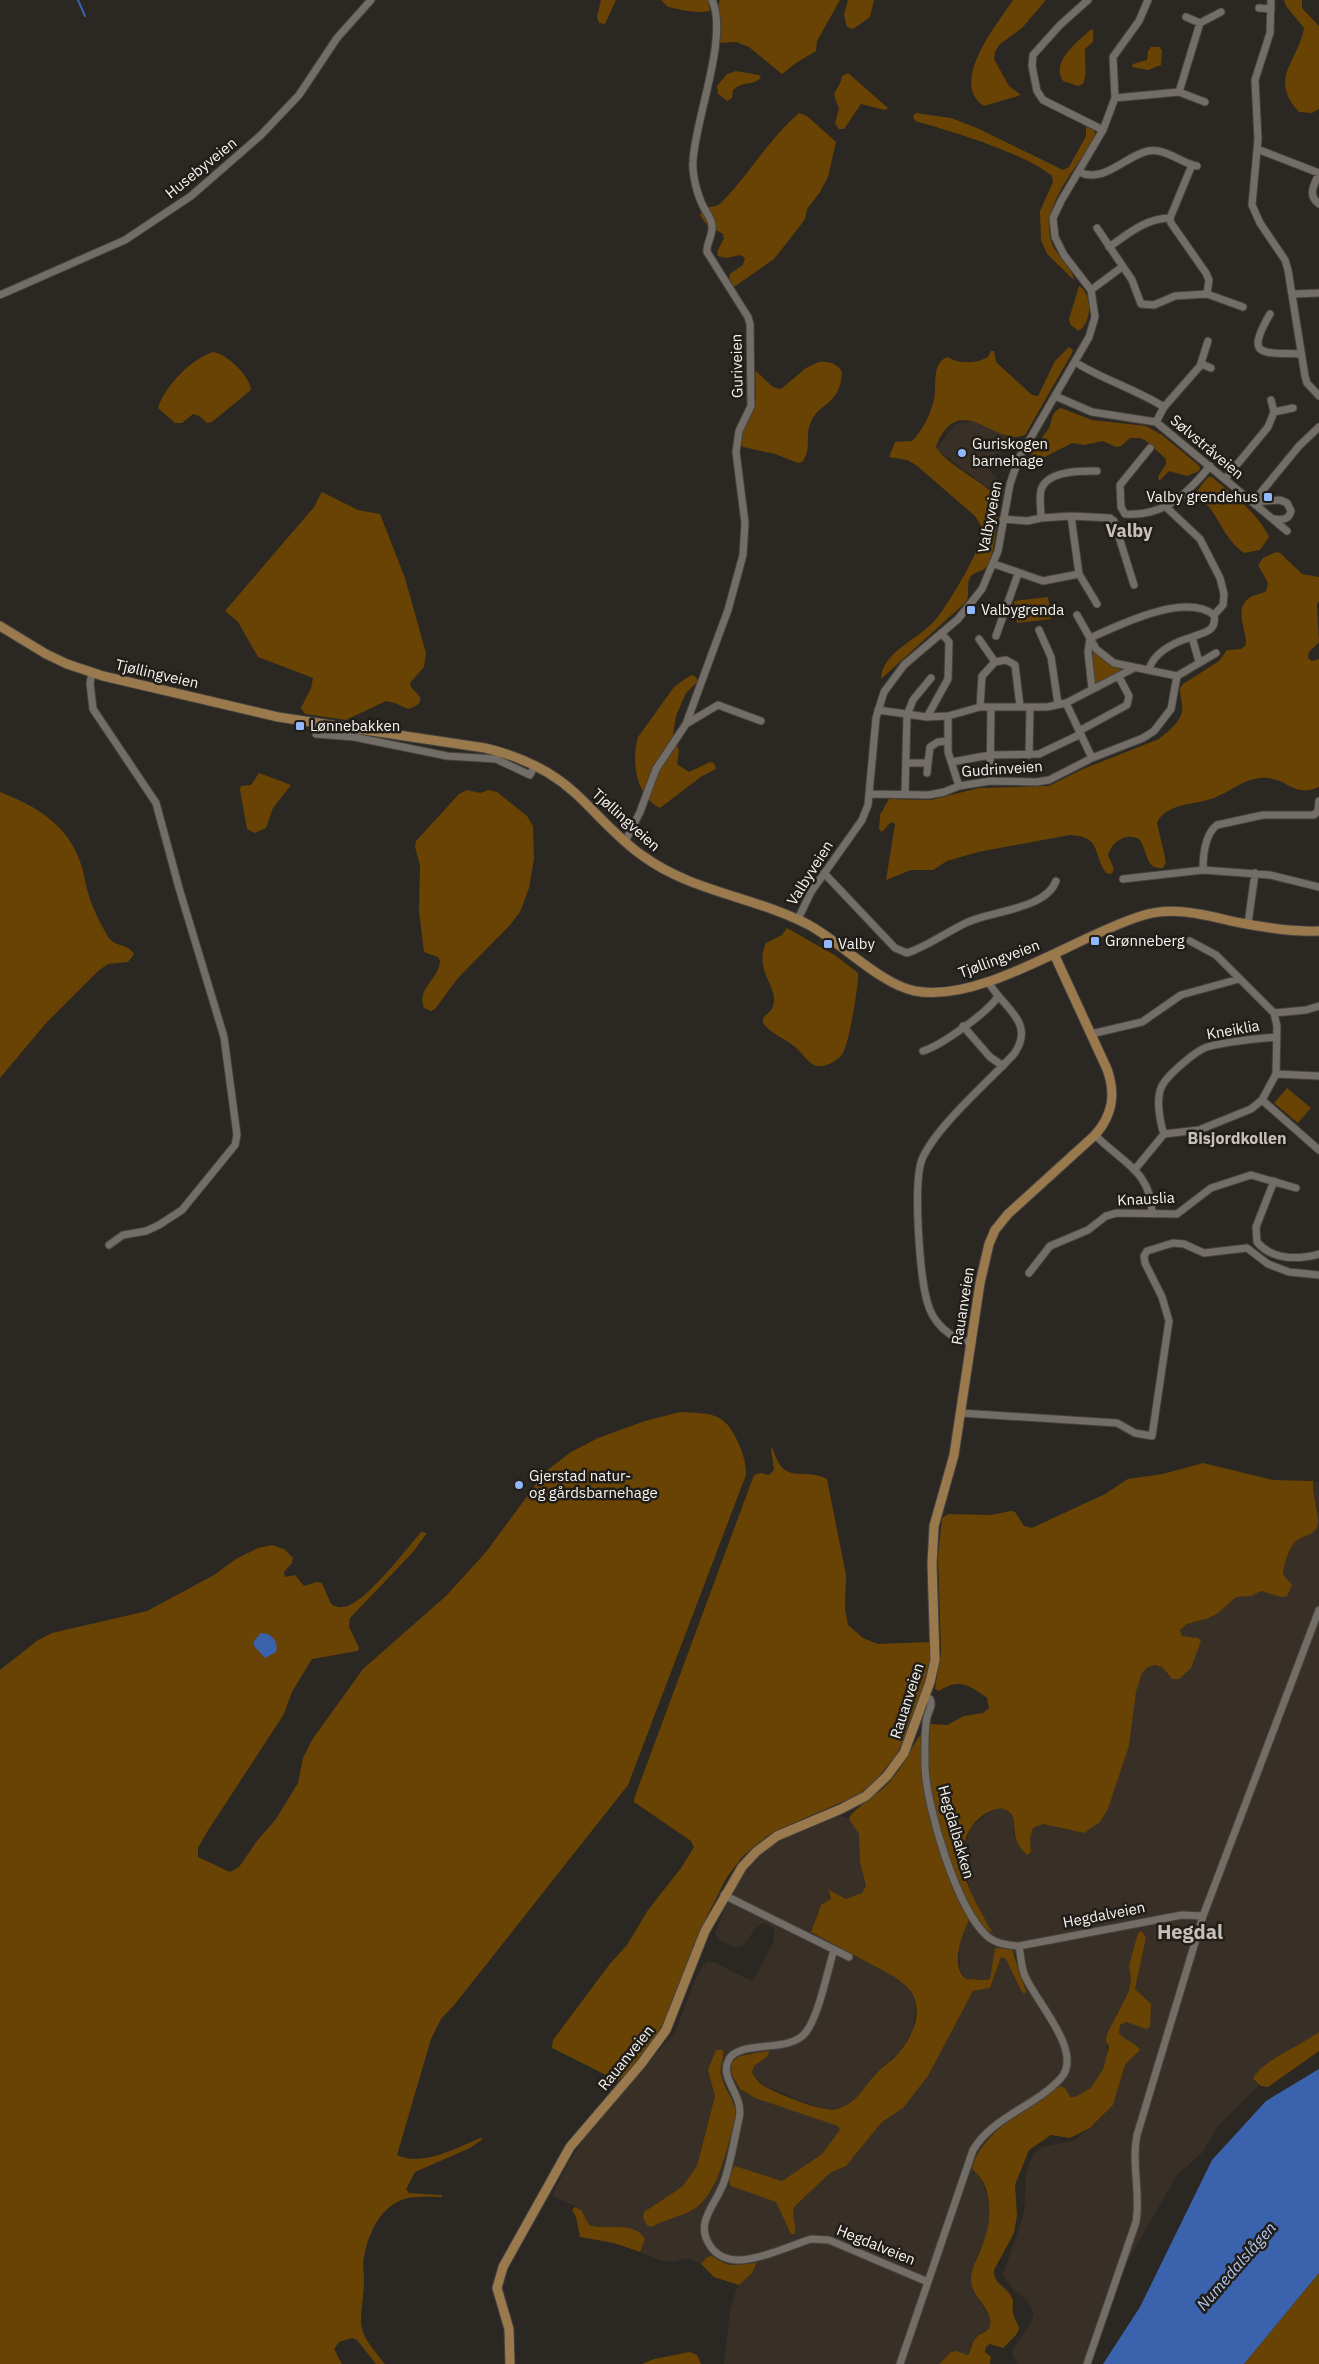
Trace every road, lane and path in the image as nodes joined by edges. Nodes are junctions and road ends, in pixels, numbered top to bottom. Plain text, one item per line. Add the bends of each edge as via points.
1 (371, 0) edge
2 (712, 0) edge
3 (1088, 0) edge
4 (1148, 0) edge
5 (1272, 0) edge
6 (1258, 8) dead end
7 (1271, 9) junction
8 (1220, 12) dead end
9 (1186, 17) dead end
10 (1200, 23) junction
11 (1179, 92) junction
12 (1115, 98) junction
13 (1205, 102) dead end
14 (1103, 130) junction
15 (1257, 149) junction
16 (1078, 172) junction
17 (1319, 173) edge
18 (1319, 204) edge
19 (1170, 218) junction
20 (1097, 228) dead end
21 (1109, 247) junction
22 (1122, 267) junction
23 (1091, 290) junction
24 (1319, 293) edge
25 (1207, 294) junction
26 (1292, 294) junction
27 (0, 295) edge
28 (1243, 307) dead end
29 (1270, 314) dead end
30 (1208, 341) dead end
31 (1301, 354) junction
32 (1201, 364) junction
33 (1080, 365) dead end
34 (1210, 368) dead end
35 (1055, 396) junction
36 (1319, 396) edge
37 (1271, 400) dead end
38 (1164, 407) junction
39 (1293, 408) dead end
40 (1274, 412) junction
41 (1156, 422) junction
42 (1319, 427) edge
43 (1150, 448) dead end
44 (1210, 466) junction
45 (1098, 471) dead end
46 (1225, 479) junction
47 (1253, 502) junction
48 (1166, 507) junction
49 (1071, 516) junction
50 (1041, 518) junction
51 (1003, 519) junction
52 (1272, 519) junction
53 (1287, 531) dead end
54 (994, 564) junction
55 (1018, 574) junction
56 (1079, 574) junction
57 (1134, 585) dead end
58 (1097, 604) dead end
59 (1076, 615) dead end
60 (1214, 615) junction
61 (0, 626) edge
62 (1039, 630) dead end
63 (941, 633) junction
64 (996, 636) dead end
65 (1192, 637) junction
66 (1090, 638) junction
67 (979, 639) dead end
68 (1216, 653) dead end
69 (996, 662) junction
70 (1200, 662) junction
71 (1134, 668) junction
72 (1148, 669) junction
73 (92, 673) junction
74 (1177, 676) junction
75 (1118, 677) junction
76 (930, 678) dead end
77 (1092, 689) junction
78 (1066, 703) junction
79 (1058, 704) junction
80 (1020, 706) junction
81 (980, 707) junction
82 (991, 707) junction
83 (1030, 708) junction
84 (878, 710) junction
85 (907, 715) junction
86 (948, 716) junction
87 (927, 717) junction
88 (761, 721) dead end
89 (317, 723) junction
90 (686, 724) junction
91 (1080, 733) junction
92 (948, 741) junction
93 (990, 755) junction
94 (1029, 755) junction
95 (1092, 758) junction
96 (952, 762) junction
97 (906, 763) junction
98 (928, 763) junction
99 (535, 765) junction
100 (928, 772) dead end
101 (990, 781) junction
102 (958, 786) junction
103 (871, 794) junction
104 (905, 794) junction
105 (1319, 801) edge
106 (625, 842) junction
107 (1204, 870) junction
108 (824, 873) junction
109 (1255, 873) junction
110 (1123, 879) dead end
111 (1056, 881) dead end
112 (1319, 887) edge
113 (798, 920) junction
114 (1248, 924) junction
115 (1319, 931) edge
116 (1190, 940) dead end
117 (1054, 954) junction
118 (988, 980) junction
119 (1239, 980) junction
120 (998, 996) junction
121 (1319, 1006) edge
122 (1274, 1012) junction
123 (963, 1026) junction
124 (1091, 1034) junction
125 (1276, 1037) junction
126 (923, 1051) dead end
127 (1003, 1066) junction
128 (1276, 1074) junction
129 (1319, 1076) edge
130 (1262, 1100) junction
131 (1164, 1134) junction
132 (1096, 1135) junction
133 (1319, 1150) edge
134 (1136, 1168) junction
135 (1274, 1181) junction
136 (1296, 1188) dead end
137 (1152, 1214) junction
138 (109, 1245) dead end
139 (1319, 1254) edge
140 (1029, 1273) dead end
141 (1319, 1275) edge
142 (972, 1342) junction
143 (961, 1413) junction
144 (1319, 1610) edge
145 (924, 1697) junction
146 (724, 1895) junction
147 (1203, 1916) junction
148 (1019, 1946) junction
149 (834, 1950) junction
150 (849, 1957) dead end
151 (928, 2282) junction
152 (510, 2364) edge
153 (900, 2364) edge
154 (1087, 2364) edge

1 - 27 street, Husebyveien via 337,38 294,100 249,147 190,196 125,240
2 - 90 street, Guriveien via 717,26 707,94 698,122 693,167 700,200 712,227 707,252 750,324 752,397 739,431 736,452 745,523 743,555 728,610
3 - 14 street via 1036,50 1032,66 1037,91 1043,100
4 - 12 street via 1139,21 1113,57
5 - 7 street
6 - 7 street
7 - 15 street via 1270,33 1255,80
8 - 10 street
9 - 10 street
10 - 11 street
11 - 12 street
11 - 13 street
12 - 14 street, Valbyveien
14 - 16 street, Valbyveien
15 - 17 street
15 - 26 street via 1252,205 1285,260
16 - 19 street via 1096,175 1151,151 1164,152 1194,165
16 - 23 street, Valbyveien via 1053,218 1055,237
17 - 18 street via 1312,190 1313,198
19 - 21 street via 1149,221
19 - 25 street via 1206,273 1209,280
20 - 21 street
21 - 22 street
22 - 23 street
22 - 25 street via 1132,280 1142,304 1148,306 1176,296
23 - 35 street, Valbyveien via 1095,317 1088,337
24 - 26 street
25 - 28 street
26 - 31 street
29 - 31 street via 1258,335 1260,350
30 - 32 street
31 - 36 street via 1307,383
32 - 34 street
32 - 38 street
33 - 38 street via 1144,394
35 - 41 street, Sølvstråveien via 1092,412
35 - 51 street, Valbyveien via 1019,458
37 - 40 street
38 - 41 street
39 - 40 street
40 - 46 street via 1268,427
41 - 44 street, Sølvstråveien
42 - 47 street
43 - 48 street via 1120,485 1121,506 1125,514 1146,514
44 - 46 street, Sølvstråveien
44 - 48 street via 1190,490
45 - 50 street via 1075,471 1056,476 1045,484
46 - 47 street, Sølvstråveien
47 - 52 street, Sølvstråveien
47 - 52 street via 1280,500 1290,505 1287,518
48 - 60 street via 1200,539 1220,578 1223,605
49 - 50 street
49 - 56 street
49 - 57 street via 1110,518 1114,521
50 - 51 street via 1027,521
51 - 54 street, Valbyveien
52 - 53 street, Sølvstråveien
54 - 55 street
54 - 63 street, Valbyveien via 971,605
55 - 56 street via 1043,581
55 - 64 street
56 - 58 street
59 - 66 street
60 - 65 street via 1215,624 1211,630
60 - 66 street via 1207,610 1166,609 1134,617
61 - 73 main road, Tjøllingveien via 46,654
62 - 79 street via 1051,657
63 - 84 street, Valbyveien via 898,671 884,692
63 - 87 street via 949,642 948,679
65 - 70 street
65 - 72 street via 1166,649
66 - 71 street via 1096,649 1108,659
66 - 77 street via 1088,652
67 - 69 street
68 - 70 street
69 - 80 street via 1006,660 1015,665
69 - 81 street via 982,676
70 - 74 street
71 - 72 street
71 - 75 street
72 - 74 street
73 - 89 main road, Tjøllingveien
73 - 138 street via 93,709 156,803 161,817 224,1037 237,1135 235,1145 182,1210 159,1225 123,1235
74 - 95 street, Gudrinveien via 1171,709 1160,726 1143,738
75 - 77 street
75 - 91 street via 1129,696 1127,705
76 - 85 street via 913,700
77 - 78 street
78 - 79 street
78 - 91 street
79 - 83 street
80 - 82 street
80 - 83 street
81 - 82 street
81 - 86 street
82 - 93 street
83 - 94 street
84 - 85 street
84 - 103 street, Valbyveien
85 - 87 street
85 - 97 street
86 - 87 street
86 - 92 street
88 - 90 street via 718,705
89 - 99 main road, Tjøllingveien via 485,748
89 - 99 street via 316,734 354,737 447,756 496,759 530,775
90 - 106 street, Guriveien via 656,769
91 - 94 street via 1039,754
91 - 95 street
92 - 96 street
92 - 98 street via 930,747
93 - 94 street
93 - 96 street
93 - 101 street
95 - 101 street, Gudrinveien via 1049,780
96 - 102 street
97 - 98 street
97 - 104 street
98 - 100 street
99 - 106 main road, Tjøllingveien via 576,794
101 - 102 street, Gudrinveien
102 - 104 street, Gudrinveien via 944,792
103 - 104 street, Gudrinveien
103 - 108 street, Valbyveien via 862,820
105 - 107 street via 1314,815 1263,815 1220,824 1210,833 1203,857
106 - 113 main road, Tjøllingveien via 650,862 678,876
107 - 109 street
107 - 110 street
108 - 111 street via 896,948 907,953 969,922 1018,908 1048,892
108 - 113 street, Valbyveien
109 - 112 street
109 - 114 street
113 - 118 main road, Tjøllingveien via 905,988 938,992
114 - 115 main road, Tjøllingveien
114 - 117 main road, Tjøllingveien via 1182,911 1154,912
116 - 119 street via 1216,955
117 - 118 main road, Tjøllingveien
117 - 124 main road, Rauanveien
118 - 120 street
119 - 122 street
119 - 124 street via 1181,995 1142,1022
120 - 123 street via 990,1007
120 - 127 street via 1015,1014 1022,1035 1018,1049
121 - 122 street
122 - 125 street
123 - 126 street via 936,1046
123 - 127 street via 990,1057
124 - 132 main road, Rauanveien via 1107,1069 1113,1092 1109,1114
125 - 128 street, Kneiklia
125 - 131 street, Kneiklia via 1208,1047 1192,1056 1160,1089
127 - 142 street via 935,1137 918,1175 927,1302 949,1335
128 - 129 street
128 - 130 street, Kneiklia
130 - 131 street, Kneiklia via 1251,1109 1199,1130
130 - 133 street
131 - 134 street
132 - 134 street
132 - 142 main road, Rauanveien via 1008,1214 996,1230 984,1260
134 - 137 street via 1150,1199
135 - 136 street, Knauslia
135 - 137 street, Knauslia via 1257,1175 1244,1177 1211,1188 1177,1214
135 - 139 street via 1256,1227 1257,1242 1282,1256 1305,1258
137 - 140 street, Knauslia via 1117,1213 1106,1216 1088,1230 1050,1246
141 - 143 street via 1289,1272 1268,1264 1247,1248 1204,1253 1179,1243 1147,1250 1145,1263 1165,1304 1169,1321 1152,1436 1135,1433 1117,1423
142 - 143 main road, Rauanveien
143 - 145 main road, Rauanveien via 952,1466 934,1526 932,1564 936,1652
144 - 147 street
145 - 146 main road, Rauanveien via 904,1753 882,1783 852,1804 770,1840 745,1862
145 - 148 street, Hegdalbakken via 930,1698 931,1703 926,1724 925,1768 929,1798 964,1906 992,1940
146 - 149 street
146 - 152 main road, Rauanveien via 696,1949 668,2027 570,2147 503,2267 498,2288 509,2329
147 - 148 street, Hegdalveien via 1163,1918
147 - 154 street via 1137,2134 1139,2204 1136,2222
148 - 151 street, Hegdalveien via 1025,1976 1067,2048 1067,2065 1060,2079 978,2142
149 - 150 street
149 - 151 street, Hegdalveien via 806,2033 793,2042 741,2051 728,2060 726,2074 740,2102 740,2116 726,2175 707,2213 704,2231 713,2250 726,2258 748,2259 811,2239 829,2240
151 - 153 street, Hegdalveien

